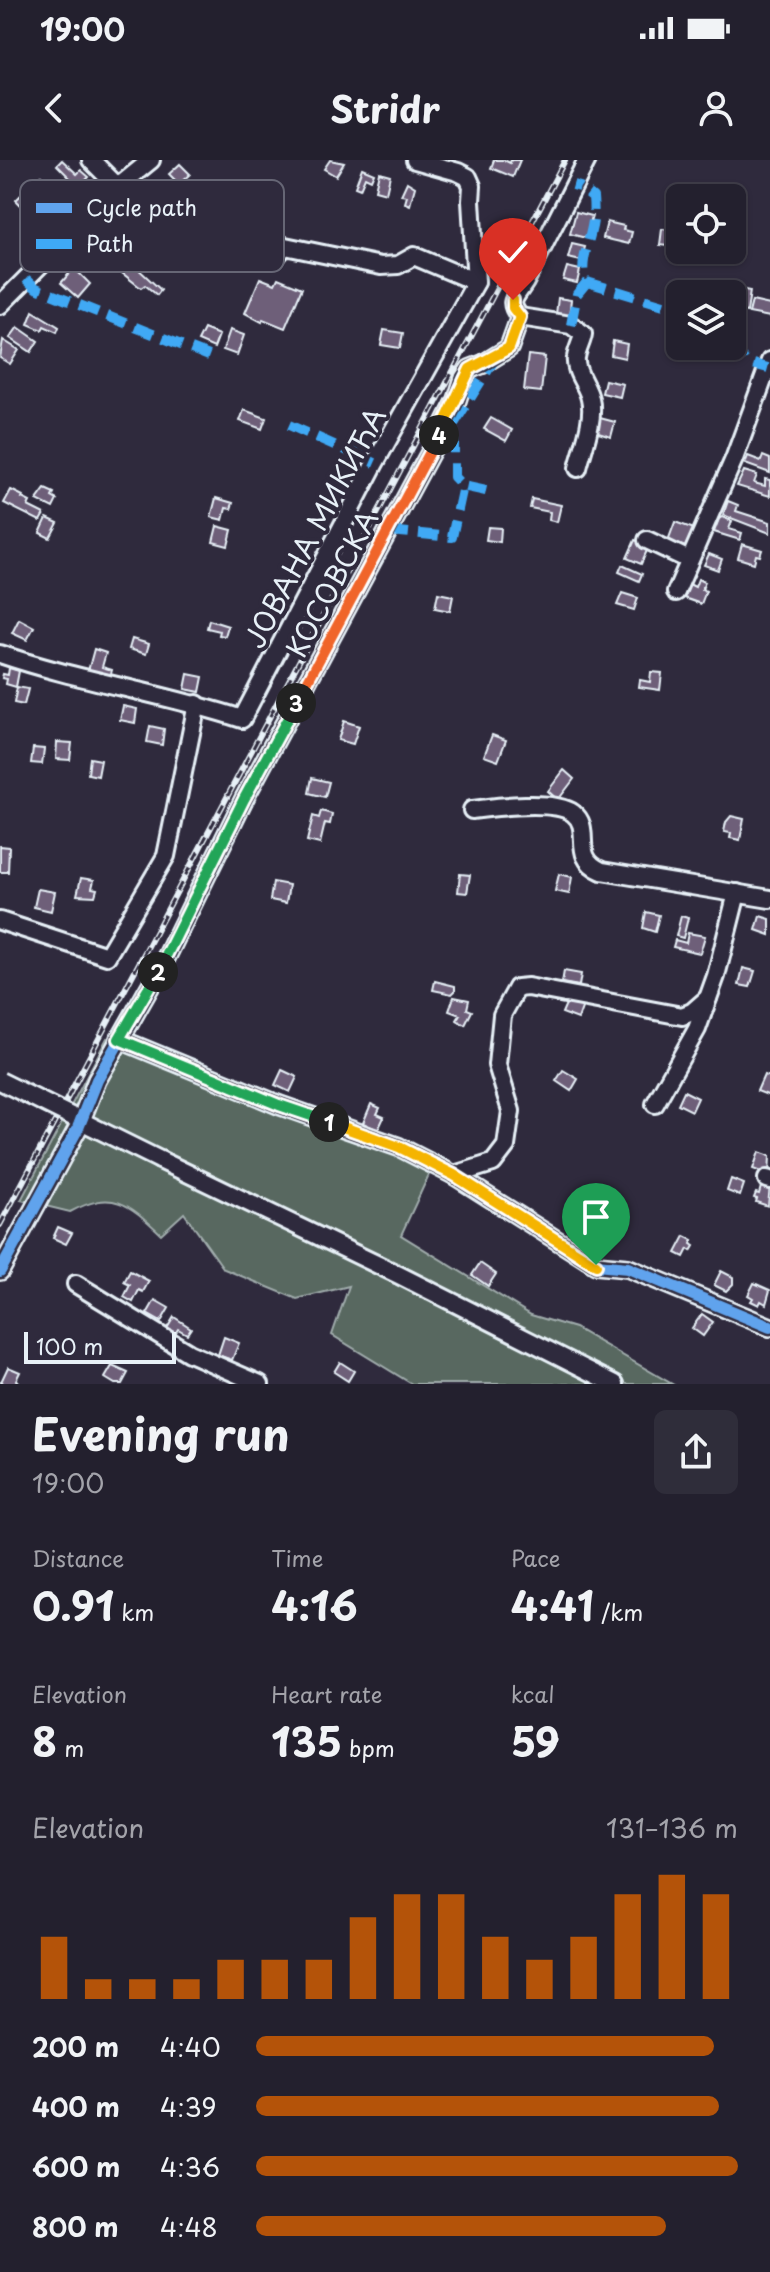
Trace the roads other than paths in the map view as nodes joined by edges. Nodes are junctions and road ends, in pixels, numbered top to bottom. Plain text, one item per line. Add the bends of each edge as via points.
1 (91, 160) edge
2 (151, 160) edge
3 (415, 160) edge
4 (587, 160) edge
5 (111, 180) edge
6 (127, 180) edge
7 (284, 247) edge
8 (33, 272) edge
9 (476, 282) junction
10 (0, 305) edge
11 (520, 317) junction
12 (770, 361) edge
13 (578, 468) dead end
14 (647, 540) dead end
15 (689, 560) junction
16 (676, 592) dead end
17 (0, 654) edge
18 (197, 704) junction
19 (472, 810) dead end
20 (737, 893) junction
21 (770, 899) edge
22 (0, 921) edge
23 (708, 998) junction
24 (119, 1039) junction
25 (0, 1081) edge
26 (655, 1104) dead end
27 (454, 1175) junction
28 (0, 1271) edge
29 (76, 1284) dead end
30 (770, 1327) edge
31 (260, 1384) edge
32 (615, 1384) edge

1 - 5 street
2 - 6 street
3 - 9 street via 468,177
4 - 11 street, КОСОВСКА via 513,300
7 - 9 street via 381,266 414,256
8 - 10 street
9 - 18 street, ЈОВАНА МИКИЋА via 242,719
11 - 13 street via 571,325 583,334 577,368 591,411
11 - 24 street, КОСОВСКА via 509,348 470,369 464,378 437,440
12 - 15 street
14 - 15 street
15 - 16 street
17 - 18 street, ЈОВАНА МИКИЋА
18 - 22 street via 166,856 107,956
19 - 20 street via 521,805 572,811 593,867
20 - 21 street
20 - 23 street
23 - 26 street via 697,1029
23 - 27 street via 682,1016 517,988 502,1015 497,1065 511,1111 506,1146 493,1163
24 - 27 street via 399,1147
24 - 28 street, КОСОВСКА via 78,1128
25 - 32 street, bridge
27 - 30 street via 596,1265 628,1268
29 - 31 street via 189,1353

